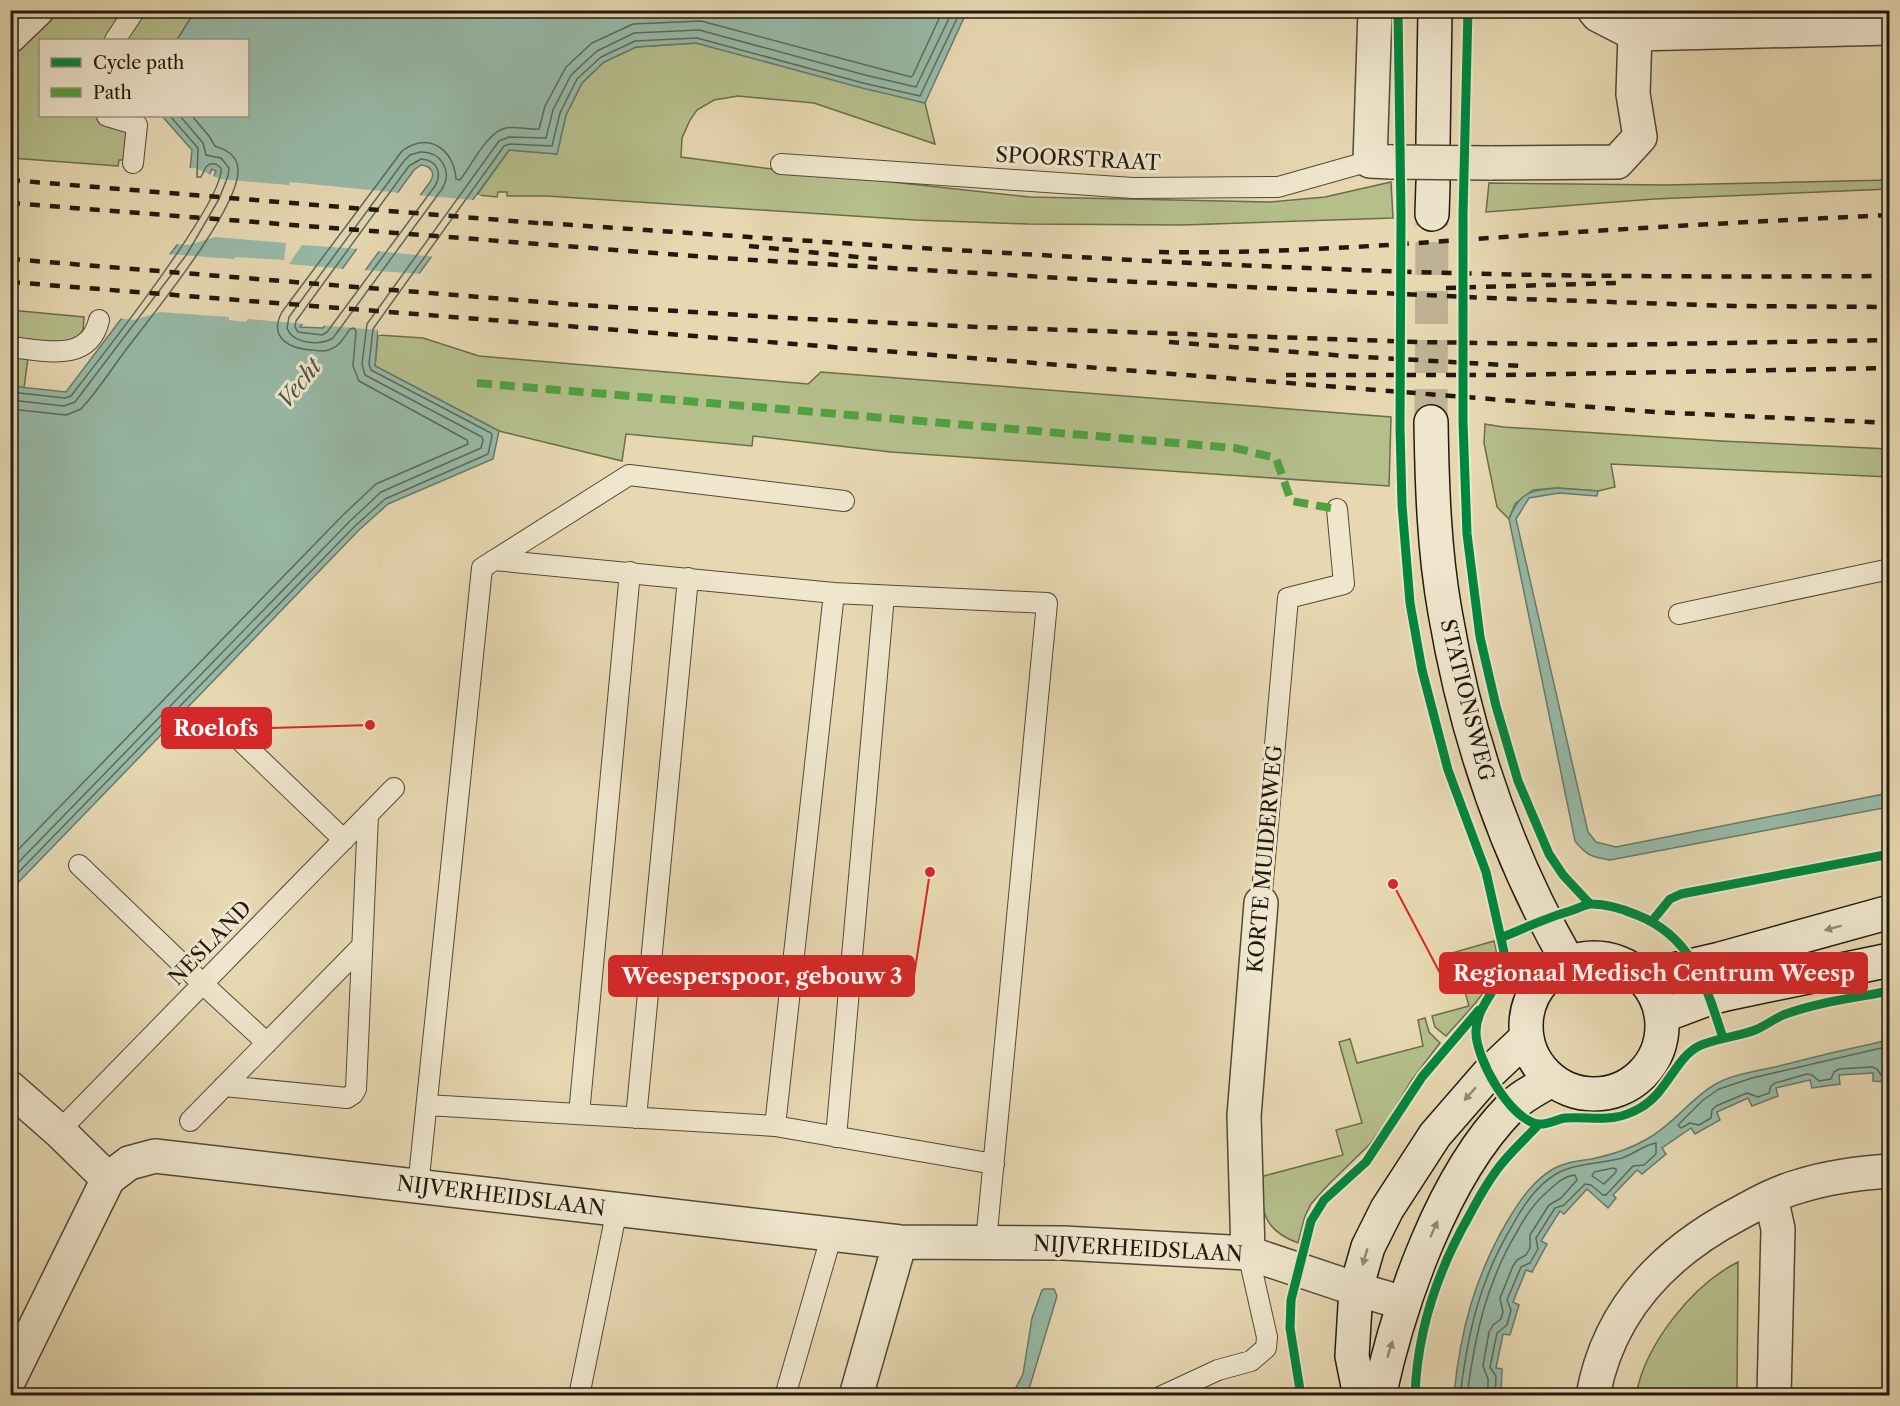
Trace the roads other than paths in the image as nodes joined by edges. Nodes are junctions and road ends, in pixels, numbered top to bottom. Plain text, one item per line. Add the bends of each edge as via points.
1 (38, 10) edge
2 (135, 10) edge
3 (1375, 10) edge
4 (1435, 10) edge
5 (1594, 10) edge
6 (1890, 28) edge
7 (1635, 34) junction
8 (10, 36) edge
9 (116, 39) edge
10 (110, 117) edge
11 (1433, 144) dead end
12 (1381, 161) junction
13 (133, 163) dead end
14 (781, 164) dead end
15 (99, 320) dead end
16 (10, 347) edge
17 (1431, 422) tunnel mouth
18 (844, 501) dead end
19 (1337, 509) dead end
20 (494, 560) junction
21 (1890, 569) edge
22 (630, 573) junction
23 (688, 578) junction
24 (834, 593) junction
25 (884, 596) junction
26 (1679, 614) dead end
27 (218, 719) dead end
28 (394, 788) dead end
29 (368, 816) junction
30 (344, 840) junction
31 (79, 865) dead end
32 (1261, 903) joint
33 (1890, 912) edge
34 (362, 946) junction
35 (1890, 960) edge
36 (1568, 962) junction
37 (1642, 977) junction
38 (204, 985) junction
39 (1662, 1016) junction
40 (1526, 1038) junction
41 (267, 1043) junction
42 (1552, 1080) junction
43 (224, 1086) junction
44 (10, 1088) edge
45 (427, 1105) junction
46 (579, 1114) junction
47 (636, 1118) junction
48 (190, 1120) dead end
49 (775, 1126) junction
50 (59, 1131) junction
51 (836, 1137) junction
52 (994, 1164) junction
53 (1890, 1171) edge
54 (108, 1179) junction
55 (418, 1187) junction
56 (1771, 1197) junction
57 (617, 1209) junction
58 (832, 1234) junction
59 (900, 1242) junction
60 (986, 1242) junction
61 (1248, 1252) junction
62 (1356, 1289) junction
63 (1404, 1303) junction
64 (10, 1378) edge
65 (579, 1395) edge
66 (784, 1395) edge
67 (856, 1395) edge
68 (1162, 1395) edge
69 (1360, 1395) edge
70 (1379, 1395) edge
71 (1593, 1395) edge
72 (1774, 1395) edge

1 - 8 street
2 - 9 lane
3 - 12 street
4 - 11 street
5 - 7 street
6 - 7 street
7 - 12 street, bridge via 1633,94 1640,137 1617,162
10 - 13 lane via 137,125
12 - 14 lane, SPOORSTRAAT via 1278,187 1144,188
15 - 16 lane via 92,337 75,349 64,352
17 - 36 street, STATIONSWEG via 1432,484 1444,610 1476,749 1503,827
18 - 20 lane via 629,475
19 - 32 lane, KORTE MUIDERWEG via 1344,584 1288,597
20 - 22 lane
20 - 45 lane via 482,568
21 - 26 lane
22 - 23 lane
22 - 46 lane
23 - 24 lane
23 - 47 lane
24 - 25 lane
24 - 49 lane
25 - 51 lane
25 - 52 lane via 1047,603
27 - 30 lane
28 - 29 lane, NESLAND
29 - 30 lane, NESLAND
29 - 34 lane
30 - 38 lane, NESLAND
31 - 38 lane
32 - 61 street, KORTE MUIDERWEG via 1244,1116
33 -> 37 street
34 - 41 lane
34 - 43 lane via 353,1094 347,1098
35 - 39 street via 1730,993
36 - 37 street via 1594,957 1620,962
36 - 40 street via 1548,974 1534,993 1526,1014
37 - 39 street via 1655,995
38 - 41 lane
38 - 50 lane, NESLAND
39 - 42 street via 1662,1036 1656,1055 1644,1073 1629,1085 1610,1093 1589,1094
40 - 42 street via 1535,1062
40 -> 62 street via 1488,1074 1435,1135 1387,1209 1368,1247
41 - 43 lane
63 -> 42 street via 1455,1184 1478,1146 1511,1106
43 - 48 lane
44 - 50 street
45 - 46 lane
45 - 55 lane
46 - 47 lane
47 - 49 lane
49 - 51 lane
50 - 54 street
51 - 52 lane
52 - 60 lane
53 - 56 street via 1835,1177
54 - 55 street, NIJVERHEIDSLAAN via 129,1163 155,1156
54 - 64 street, NIJVERHEIDSLAAN
55 - 57 street, NIJVERHEIDSLAAN
56 - 71 street via 1705,1233 1655,1273 1617,1325 1605,1350
56 - 72 street via 1778,1229
57 - 58 street, NIJVERHEIDSLAAN
57 - 65 lane
58 - 59 street, NIJVERHEIDSLAAN
58 - 66 lane
59 - 60 street, NIJVERHEIDSLAAN
59 - 67 street
60 - 61 street, NIJVERHEIDSLAAN
61 - 62 street, NIJVERHEIDSLAAN
61 - 68 lane via 1267,1337 1266,1348 1251,1361 1218,1370
62 - 63 street, NIJVERHEIDSLAAN
62 - 69 street via 1352,1356
70 -> 63 street

